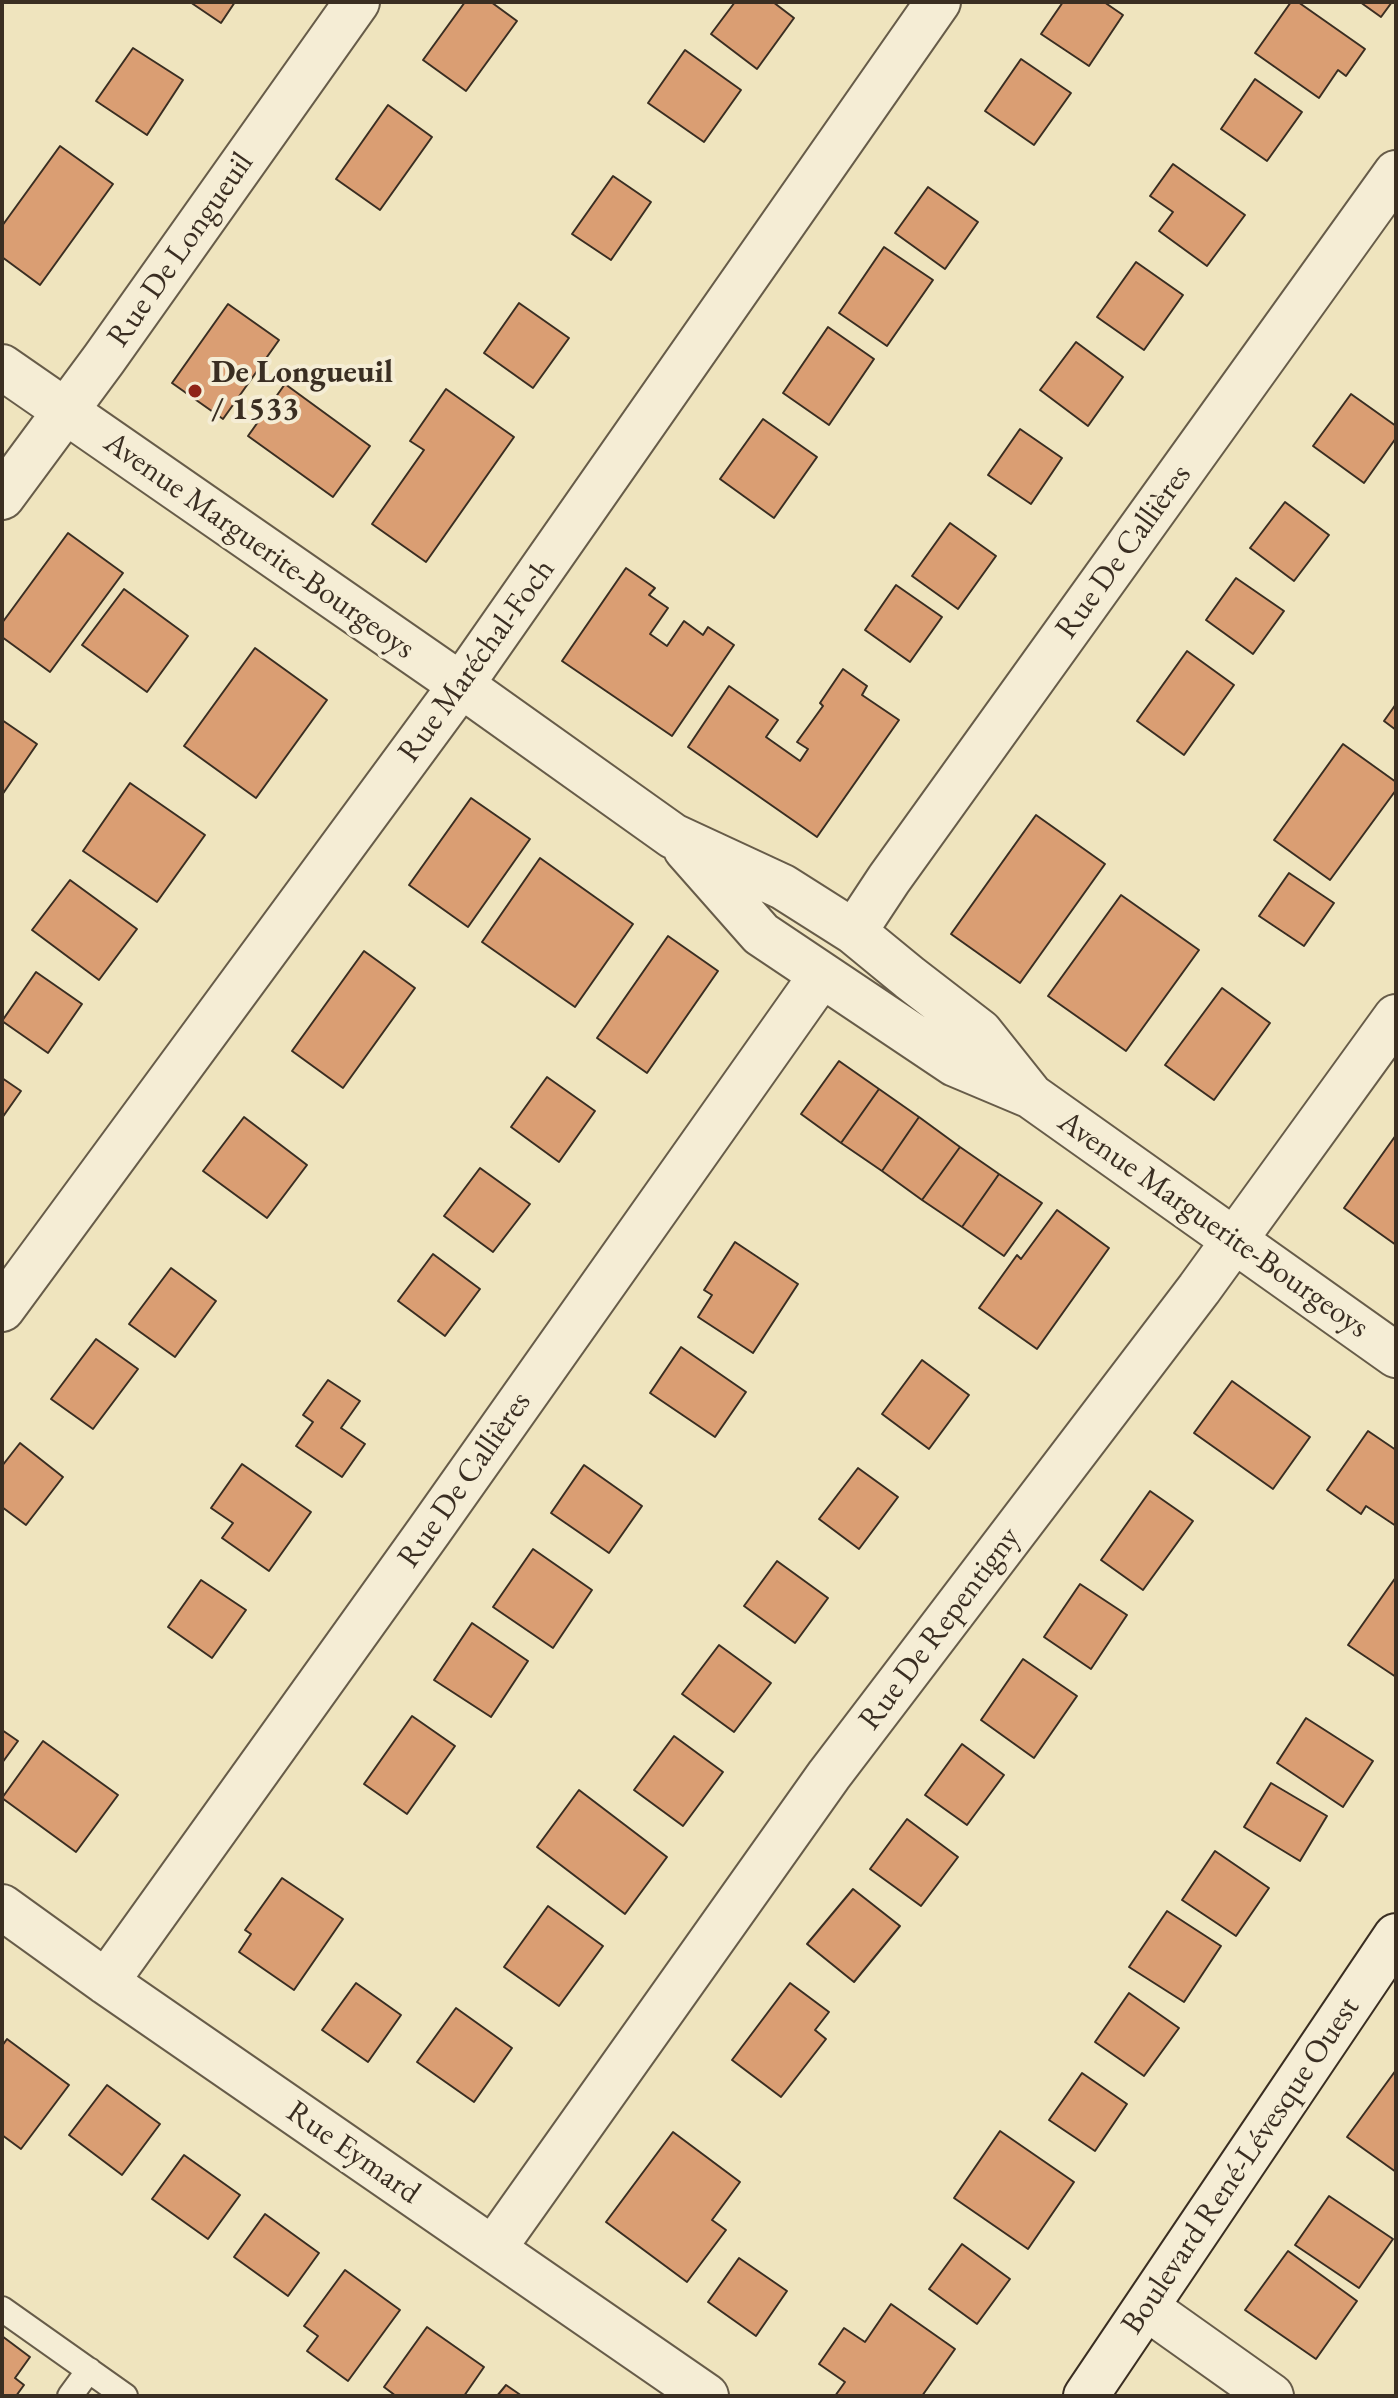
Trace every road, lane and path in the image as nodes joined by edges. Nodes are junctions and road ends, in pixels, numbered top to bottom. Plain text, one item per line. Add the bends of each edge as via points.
1 (357, 2) edge
2 (938, 2) edge
3 (1396, 173) edge
4 (2, 367) edge
5 (65, 411) junction
6 (2, 497) edge
7 (461, 685) junction
8 (673, 836) junction
9 (854, 932) junction
10 (821, 976) junction
11 (1396, 1017) edge
12 (1031, 1096) junction
13 (1235, 1240) junction
14 (2, 1309) edge
15 (1396, 1355) edge
16 (2, 1907) edge
17 (1396, 1936) edge
18 (106, 1982) junction
19 (493, 2249) junction
20 (1147, 2308) junction
21 (2, 2309) edge
22 (89, 2370) junction
23 (70, 2396) edge
24 (125, 2396) edge
25 (706, 2396) edge
26 (1086, 2396) edge
27 (1271, 2396) edge

1 - 5 street, Rue De Longueuil
2 - 7 street, Rue Maréchal-Foch
3 - 9 street, Rue De Callières
4 - 5 street, Avenue Marguerite-Bourgeoys
5 - 6 street, Rue De Longueuil
5 - 7 street, Avenue Marguerite-Bourgeoys
7 - 8 street, Avenue Marguerite-Bourgeoys
7 - 14 street, Rue Maréchal-Foch
8 - 9 street, Avenue Marguerite-Bourgeoys via 783,887
8 - 10 street, Avenue Marguerite-Bourgeoys via 761,934
9 - 12 street, Avenue Marguerite-Bourgeoys via 980,1032
10 - 12 street, Avenue Marguerite-Bourgeoys via 955,1064
10 - 18 street, Rue De Callières
11 - 13 street, Rue De Repentigny
12 - 13 street, Avenue Marguerite-Bourgeoys
13 - 15 street, Avenue Marguerite-Bourgeoys
13 - 19 street, Rue De Repentigny via 829,1775
16 - 18 street, Rue Eymard
17 - 20 street, Boulevard René-Lévesque Ouest
18 - 19 street, Rue Eymard
19 - 25 street, Rue Eymard
20 - 26 street, Boulevard René-Lévesque Ouest
20 - 27 street
21 - 22 lane
22 - 23 lane
22 - 24 lane

